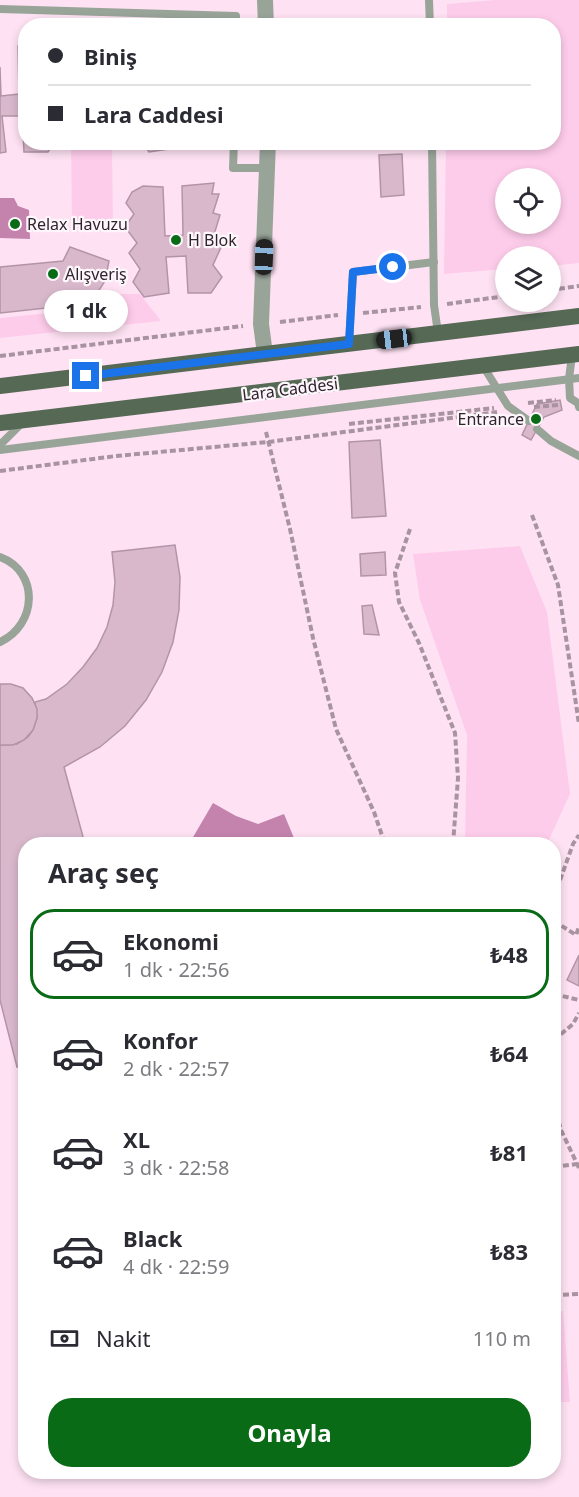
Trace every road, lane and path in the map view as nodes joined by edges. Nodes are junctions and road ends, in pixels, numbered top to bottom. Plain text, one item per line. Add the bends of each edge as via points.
1 (265, 0) edge
2 (429, 0) edge
3 (0, 9) edge
4 (236, 18) edge
5 (266, 18) edge
6 (430, 18) edge
7 (234, 150) edge
8 (268, 150) edge
9 (432, 150) edge
10 (268, 168) junction
11 (434, 262) junction
12 (579, 286) edge
13 (561, 288) edge
14 (579, 316) edge
15 (438, 333) junction
16 (349, 344) junction
17 (265, 354) junction
18 (576, 354) edge
19 (483, 366) junction
20 (579, 378) edge
21 (569, 380) junction
22 (0, 386) edge
23 (499, 389) junction
24 (579, 405) edge
25 (511, 410) junction
26 (265, 419) junction
27 (24, 420) junction
28 (529, 421) dead end
29 (0, 423) edge
30 (537, 429) dead end
31 (268, 442) junction
32 (0, 445) edge
33 (0, 450) edge
34 (579, 456) edge
35 (0, 471) edge
36 (532, 515) dead end
37 (410, 529) dead end
38 (0, 557) edge
39 (0, 642) edge
40 (579, 724) edge
41 (579, 835) edge
42 (383, 837) edge
43 (454, 837) edge
44 (561, 877) edge
45 (561, 925) edge
46 (579, 927) edge
47 (578, 935) edge
48 (561, 996) edge
49 (579, 1000) edge
50 (579, 1013) edge
51 (561, 1034) edge
52 (561, 1130) edge
53 (578, 1166) edge
54 (561, 1167) edge
55 (579, 1294) edge
56 (561, 1295) edge

1 - 5 street
2 - 6 lane
3 - 4 lane
7 - 10 lane via 233,168
8 - 10 street
9 - 11 lane
10 - 17 street via 261,324
11 - 15 lane
11 - 16 lane via 353,272
12 - 13 path
14 - 15 main road
15 - 16 main road
16 - 17 main road
17 - 22 main road
18 - 19 main road, Lara Caddesi
18 - 21 lane
19 - 23 lane
19 - 27 main road, Lara Caddesi
20 - 21 lane
21 - 23 lane
21 - 24 lane via 570,398
23 - 25 lane
23 - 26 lane
24 - 25 path
25 - 28 lane
25 - 31 path
26 - 31 path
26 - 33 lane
27 - 29 main road, Lara Caddesi
27 - 32 lane
30 - 34 lane
31 - 35 path
31 - 42 path via 336,729
36 - 40 path via 558,585
37 - 43 path via 395,573 399,602 455,733 458,778
38 - 39 lane via 20,572 28,588 29,607 22,624 10,638
41 - 44 path
45 - 47 path
46 - 47 path
48 - 49 path
50 - 51 path
52 - 53 path
53 - 54 path
55 - 56 path

